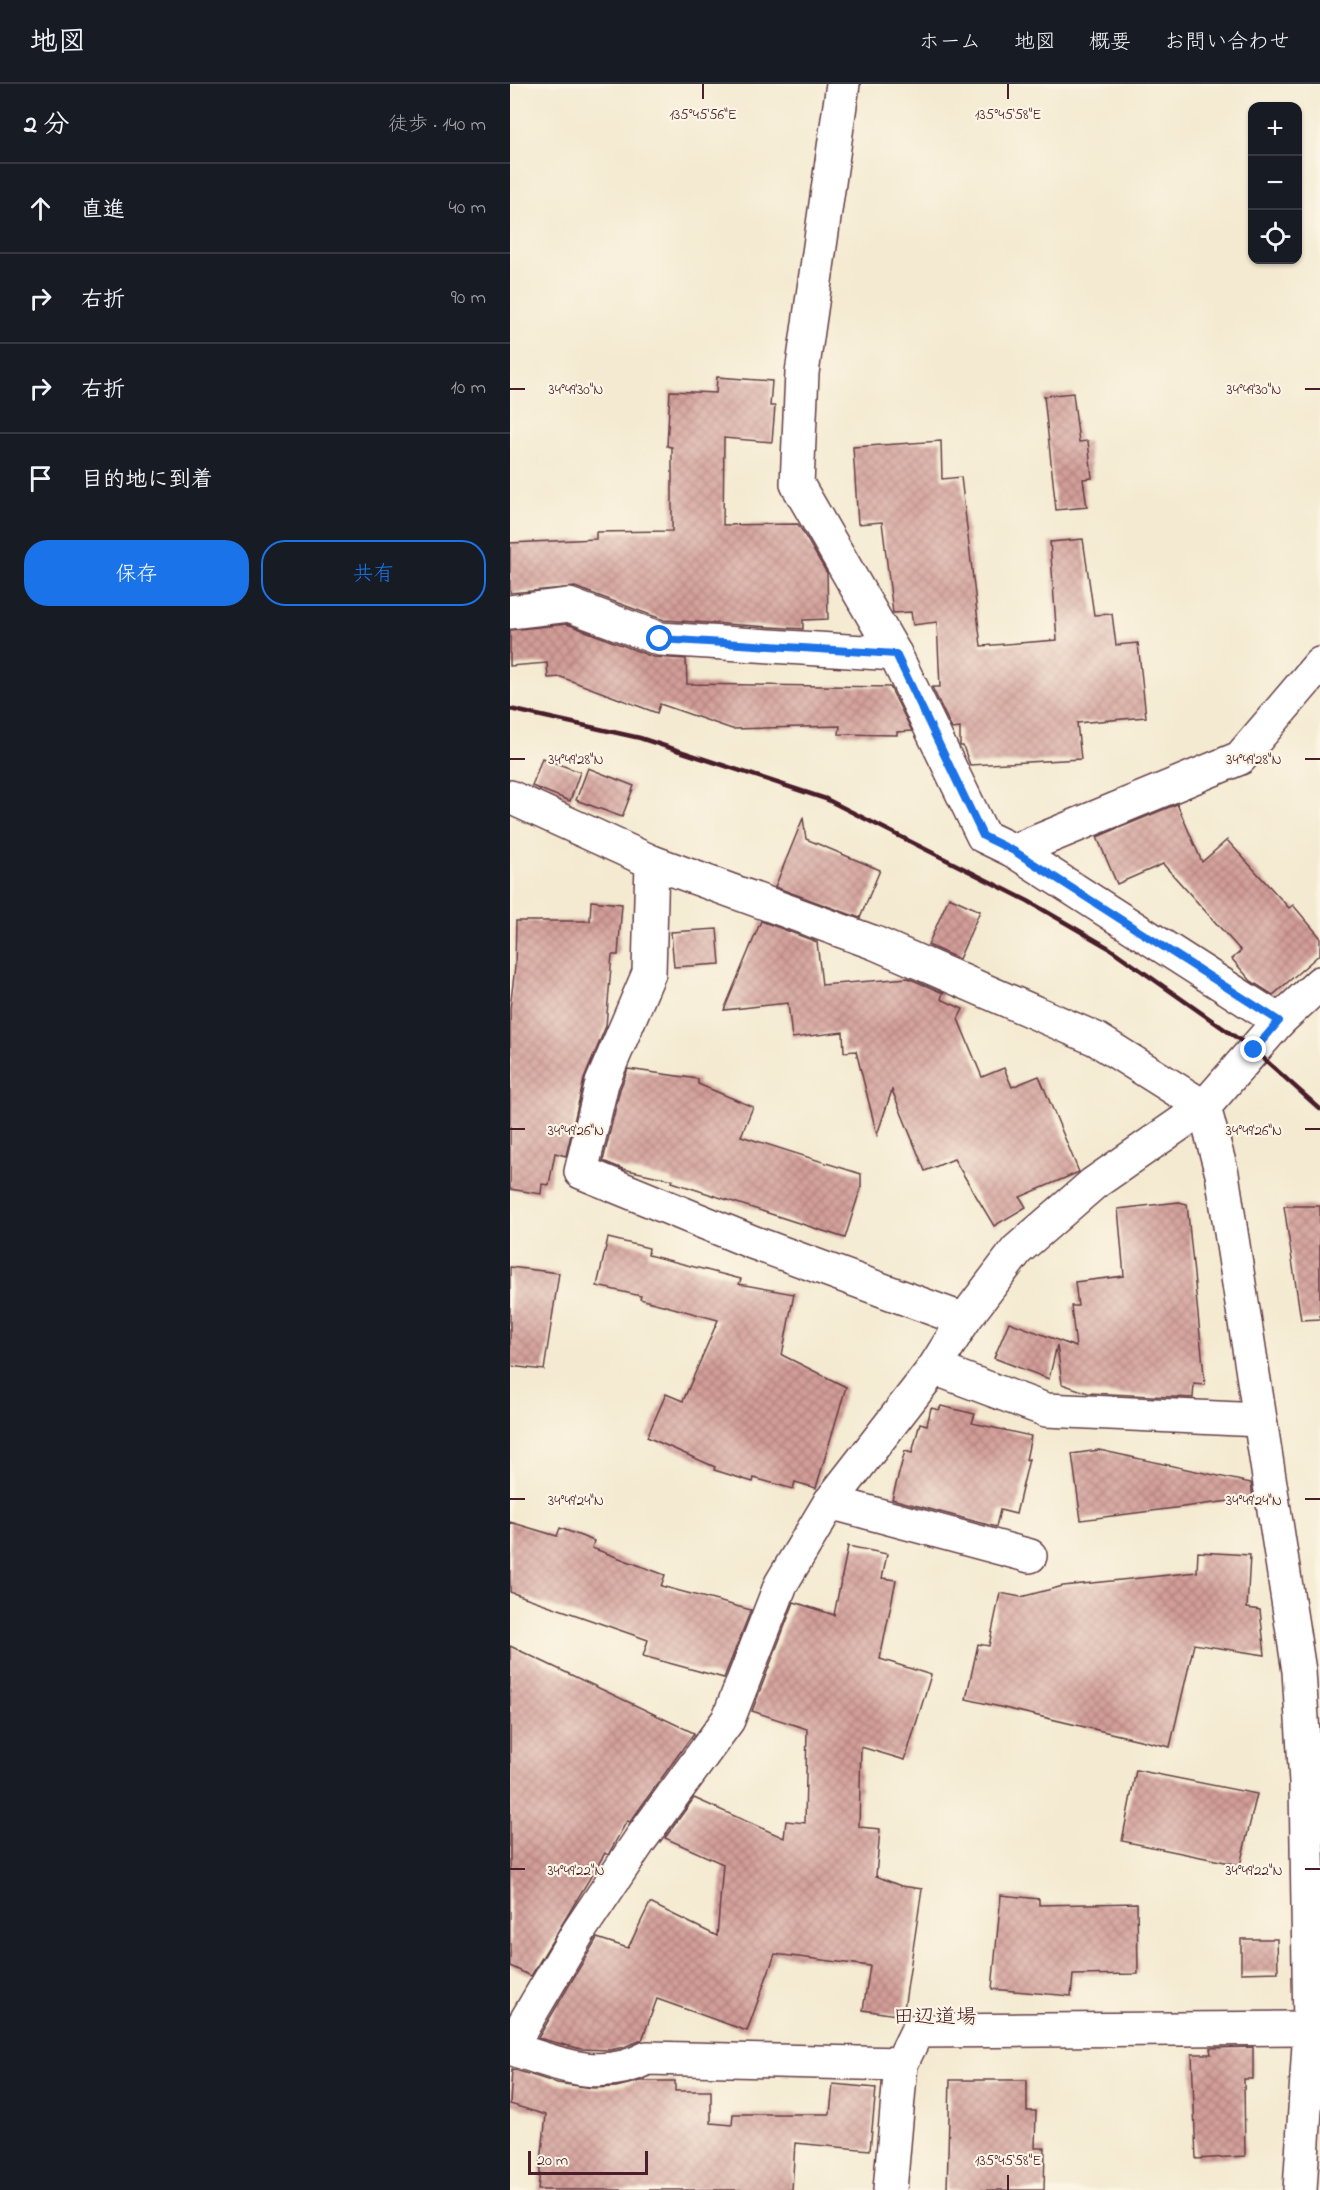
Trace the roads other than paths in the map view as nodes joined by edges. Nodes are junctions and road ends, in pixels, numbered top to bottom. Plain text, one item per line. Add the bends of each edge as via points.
1 (843, 84) edge
2 (510, 612) edge
3 (896, 654) junction
4 (1320, 664) edge
5 (510, 797) edge
6 (1014, 851) junction
7 (652, 862) junction
8 (1320, 983) edge
9 (1279, 1021) junction
10 (1204, 1107) junction
11 (964, 1320) junction
12 (934, 1368) junction
13 (1260, 1420) junction
14 (830, 1502) junction
15 (1029, 1556) dead end
16 (1309, 1671) edge
17 (1313, 1783) edge
18 (1310, 2028) junction
19 (510, 2048) edge
20 (1314, 2062) edge
21 (901, 2064) junction
22 (890, 2190) edge
23 (1300, 2190) edge

1 - 3 street via 802,373 797,484
2 - 3 street via 569,605 660,639
3 - 6 street via 983,836
4 - 6 street via 1240,758
5 - 7 street
6 - 9 street
7 - 10 street via 875,943 1096,1039
7 - 11 street via 649,973 602,1083 581,1172 752,1242
8 - 9 street
9 - 10 street
10 - 11 street via 1093,1184 1017,1250
10 - 13 street via 1222,1174
11 - 12 street
12 - 13 street via 1046,1410
12 - 14 street
13 - 16 street
14 - 15 street
14 - 19 street via 781,1584 728,1720 639,1840 579,1931
16 - 17 street
17 - 18 street
18 - 20 street
18 - 21 street via 917,2031
19 - 21 street via 574,2070 630,2067 647,2058
20 - 23 street
21 - 22 street

